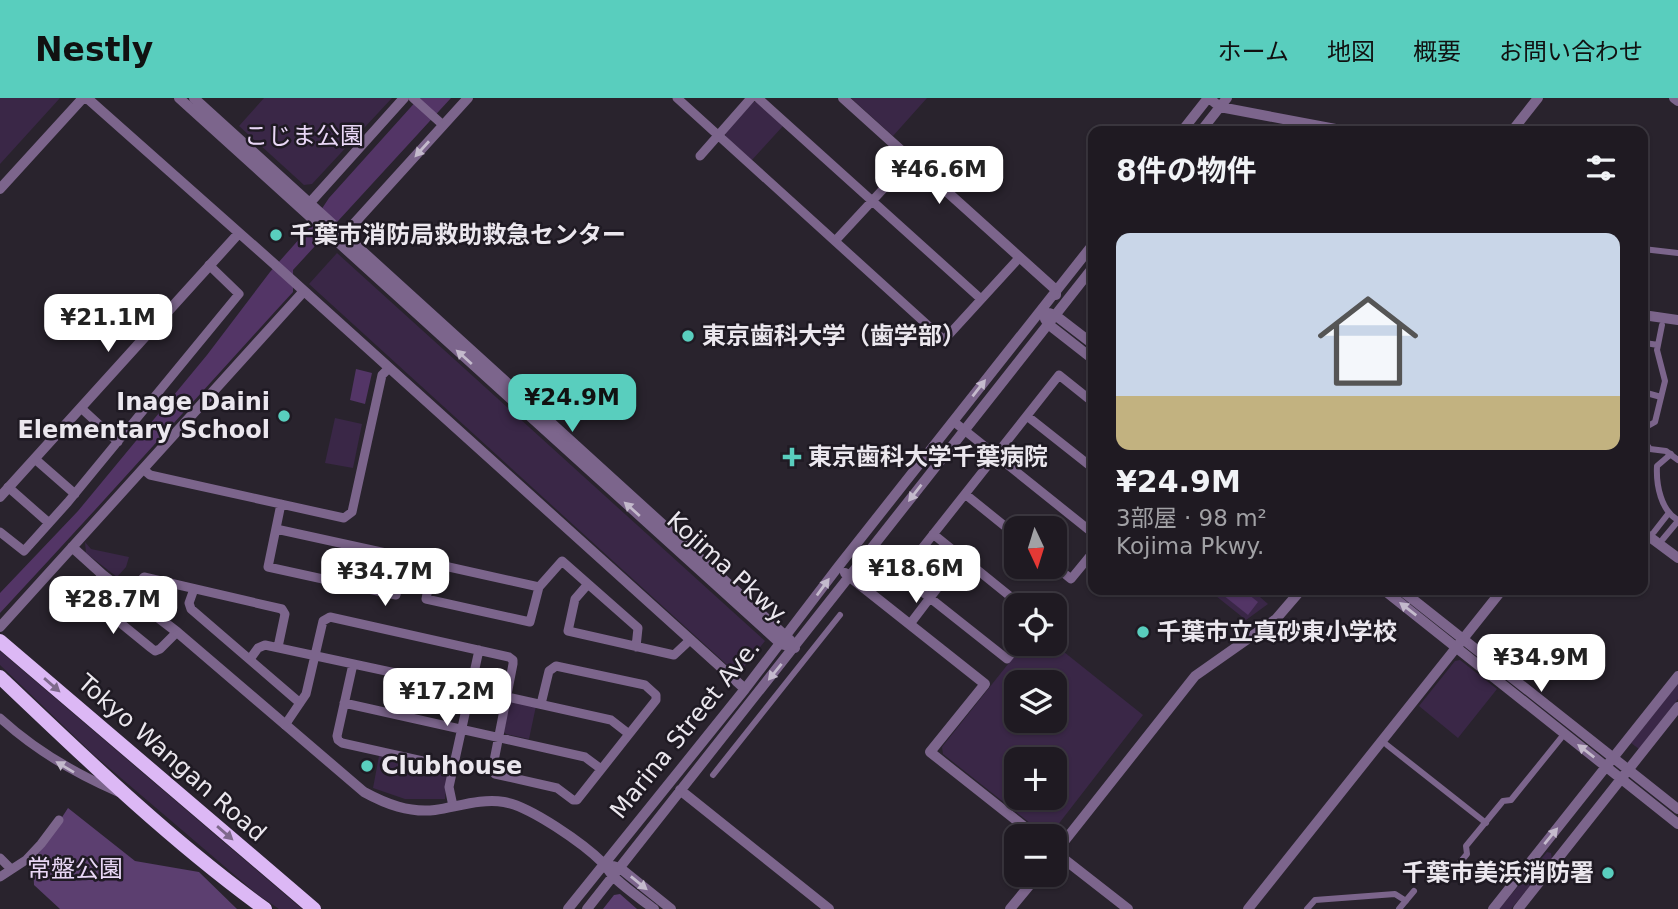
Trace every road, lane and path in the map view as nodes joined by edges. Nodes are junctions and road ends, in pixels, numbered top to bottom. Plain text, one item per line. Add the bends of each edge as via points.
1 (85, 98) edge
2 (179, 98) edge
3 (194, 98) edge
4 (404, 98) edge
5 (413, 98) edge
6 (468, 98) edge
7 (677, 98) edge
8 (751, 98) edge
9 (758, 98) edge
10 (843, 98) edge
11 (1208, 98) edge
12 (1538, 98) edge
13 (1224, 102) edge
14 (443, 125) junction
15 (1186, 126) edge
16 (1205, 126) edge
17 (1325, 126) edge
18 (1517, 126) edge
19 (718, 135) junction
20 (700, 156) dead end
21 (911, 159) junction
22 (0, 189) edge
23 (873, 200) junction
24 (306, 207) junction
25 (239, 233) junction
26 (341, 238) junction
27 (835, 241) junction
28 (1088, 250) edge
29 (1648, 250) edge
30 (1678, 254) edge
31 (1019, 258) junction
32 (209, 265) junction
33 (1088, 274) edge
34 (301, 289) junction
35 (1056, 290) junction
36 (981, 299) junction
37 (1040, 311) junction
38 (1648, 316) edge
39 (1052, 319) junction
40 (1678, 320) edge
41 (1662, 326) dead end
42 (1088, 341) edge
43 (1648, 342) edge
44 (1658, 345) junction
45 (1088, 354) edge
46 (389, 368) junction
47 (1648, 393) edge
48 (1661, 397) junction
49 (1088, 398) edge
50 (81, 408) junction
51 (1027, 416) junction
52 (953, 421) junction
53 (1648, 427) edge
54 (965, 430) junction
55 (118, 442) junction
56 (1648, 447) edge
57 (1652, 450) junction
58 (1671, 454) junction
59 (996, 455) junction
60 (35, 458) junction
61 (1678, 460) edge
62 (1088, 464) edge
63 (1657, 466) junction
64 (143, 469) junction
65 (8, 487) junction
66 (75, 494) junction
67 (965, 494) junction
68 (0, 497) edge
69 (281, 504) junction
70 (1668, 514) junction
71 (1678, 521) edge
72 (49, 523) junction
73 (1004, 526) edge
74 (276, 529) junction
75 (1088, 529) edge
76 (0, 532) edge
77 (1648, 532) edge
78 (933, 534) junction
79 (1663, 539) dead end
80 (72, 547) junction
81 (404, 557) junction
82 (961, 557) junction
83 (1678, 558) edge
84 (1088, 559) edge
85 (433, 564) junction
86 (838, 567) junction
87 (103, 575) junction
88 (849, 576) junction
89 (1068, 576) edge
90 (588, 584) junction
91 (539, 587) junction
92 (194, 589) junction
93 (1006, 593) edge
94 (128, 595) junction
95 (1297, 595) edge
96 (1391, 595) edge
97 (1407, 595) edge
98 (1498, 595) edge
99 (930, 597) junction
100 (840, 615) dead end
101 (909, 624) junction
102 (0, 627) edge
103 (177, 632) junction
104 (690, 640) junction
105 (784, 640) junction
106 (0, 641) edge
107 (1460, 643) junction
108 (278, 647) junction
109 (636, 647) junction
110 (795, 648) junction
111 (480, 650) junction
112 (315, 655) junction
113 (1009, 656) edge
114 (250, 659) junction
115 (353, 664) junction
116 (1678, 676) edge
117 (0, 677) edge
118 (745, 689) junction
119 (470, 690) junction
120 (507, 697) junction
121 (300, 703) junction
122 (344, 703) junction
123 (541, 704) junction
124 (1678, 707) edge
125 (0, 718) edge
126 (285, 725) junction
127 (462, 729) junction
128 (629, 734) junction
129 (498, 736) junction
130 (1561, 738) dead end
131 (1387, 745) dead end
132 (1610, 762) junction
133 (454, 768) junction
134 (601, 769) junction
135 (1625, 774) junction
136 (713, 775) dead end
137 (680, 790) junction
138 (127, 796) junction
139 (453, 806) junction
140 (1678, 810) edge
141 (59, 820) dead end
142 (1486, 823) junction
143 (1021, 824) edge
144 (1678, 824) edge
145 (1067, 838) edge
146 (0, 858) edge
147 (1067, 861) edge
148 (604, 863) junction
149 (1457, 866) dead end
150 (11, 869) junction
151 (617, 873) junction
152 (0, 877) edge
153 (230, 881) junction
154 (1028, 887) edge
155 (1414, 891) dead end
156 (1406, 901) junction
157 (651, 908) edge
158 (260, 909) edge
159 (265, 909) edge
160 (314, 909) edge
161 (568, 909) edge
162 (587, 909) edge
163 (671, 909) edge
164 (830, 909) edge
165 (1010, 909) edge
166 (1128, 909) edge
167 (1248, 909) edge
168 (1307, 909) edge
169 (1399, 909) edge
170 (1493, 909) edge
171 (1518, 909) edge

1 - 22 street
1 - 25 street
2 - 24 street
3 - 24 street
4 - 24 street
5 - 14 street
6 - 14 street
7 - 19 street
8 - 19 street
9 - 23 street
10 - 21 street
11 - 13 street
11 - 15 street
12 - 18 street
13 - 16 street
13 - 17 street
14 -> 26 street
19 - 20 street
19 - 27 street
21 - 23 street
21 - 31 street
23 - 27 street
23 - 36 street
24 - 26 street, Kojima Pkwy.
25 - 32 street
25 - 34 street
26 - 105 street, Kojima Pkwy.
27 - 36 street via 944,340
28 - 35 street, Marina Street Ave.
29 - 30 street
31 - 35 street
31 - 36 street
32 - 50 street
32 - 55 street via 240,294
33 - 39 street, Marina Street Ave.
34 - 46 street
34 - 64 street
35 - 37 street, Marina Street Ave.
35 - 39 street
37 - 39 street
52 -> 37 street, Marina Street Ave.
38 - 40 street
39 - 42 street
39 - 45 street
39 - 54 street, Marina Street Ave.
41 - 44 street
43 - 44 street
44 - 48 street via 1665,377
46 - 69 street via 382,375 352,512 344,518
46 - 104 street
47 - 48 street
48 - 53 street via 1655,422
49 - 51 street via 1059,375
50 - 55 street
50 - 60 street
51 - 59 street
51 - 62 street
52 - 54 street
52 - 86 street, Marina Street Ave.
54 - 59 street
54 -> 88 street, Marina Street Ave.
55 - 66 street
56 - 57 street
57 - 58 street
57 - 63 street
58 - 61 street
58 - 63 street
59 - 67 street
59 - 75 street
60 - 65 street
60 - 66 street
63 - 70 street
64 - 69 street via 150,475
64 - 80 street
65 - 68 street
65 - 72 street
66 - 72 street
67 - 73 street
67 - 78 street
69 - 74 street
70 - 71 street
70 - 77 street
71 - 79 street
72 - 76 street via 24,551
74 - 81 street
74 - 81 street via 268,567 396,596
77 - 83 street
78 - 82 street
78 - 99 street via 901,575
80 - 87 street
80 - 102 street
81 - 85 street
82 - 93 street
82 - 99 street
84 - 89 street via 1072,579
85 - 91 street
85 - 91 street via 426,599 504,617 530,622
86 - 88 street
105 -> 86 street, Marina Street Ave.
87 - 94 street
87 - 103 street via 90,589 91,599 151,648 160,649
88 - 101 street
88 - 110 street, Marina Street Ave.
90 - 91 street via 562,561
90 - 109 street via 638,628
90 - 109 street via 575,599 568,631
92 - 94 street via 144,577
92 - 108 street via 282,609 285,614
92 - 114 street via 191,609
94 - 103 street
95 - 145 street via 1276,619 1195,676
107 -> 96 street
97 - 107 street
98 - 107 street
99 - 101 street
99 - 113 street via 1007,659
100 - 136 street
101 - 143 street via 985,684 930,752
103 - 126 street
104 - 109 street via 674,655
104 - 118 street
105 - 110 street, Kojima Pkwy.
105 - 118 street, Marina Street Ave.
106 -> 160 highway, Tokyo Wangan Road
107 - 132 street
107 - 167 street
108 - 112 street
108 - 114 street via 261,645
110 -> 137 street, Marina Street Ave.
111 - 112 street via 330,617 323,621
111 - 119 street
111 - 120 street via 513,660
112 - 115 street
112 - 121 street
114 - 121 street
115 - 119 street
115 - 122 street
116 - 132 street
117 - 138 highway
118 - 148 street, Marina Street Ave.
119 - 127 street
120 - 123 street
120 - 129 street
121 - 126 street
122 - 127 street
122 - 133 street via 337,736 342,743
123 - 128 street via 611,720
123 - 128 street via 549,671 556,666 645,685 656,700
124 - 135 street
138 -> 125 street via 56,762
126 - 139 street via 349,781 386,804 411,810
127 - 129 street
127 - 133 street
128 - 134 street
129 - 134 street via 585,757
129 - 134 street via 495,774 557,788 573,800
130 - 142 street via 1511,800 1503,802
131 - 142 street
132 - 135 street
170 -> 132 street
133 - 139 street via 449,787
135 - 140 street
135 - 144 street
135 - 171 street
137 - 151 street, Marina Street Ave.
137 - 164 street
138 - 153 highway
139 - 148 street via 504,802 521,807
141 - 150 street via 26,860
142 - 149 street via 1466,846
146 - 150 street
147 - 166 street
148 - 151 street
148 - 161 street, Marina Street Ave.
150 - 152 street
151 - 157 street
151 - 162 street, Marina Street Ave.
151 -> 163 street
153 - 158 street
153 - 159 highway
154 - 165 street
155 - 156 street
156 - 168 street via 1395,894 1315,900
156 - 169 street

